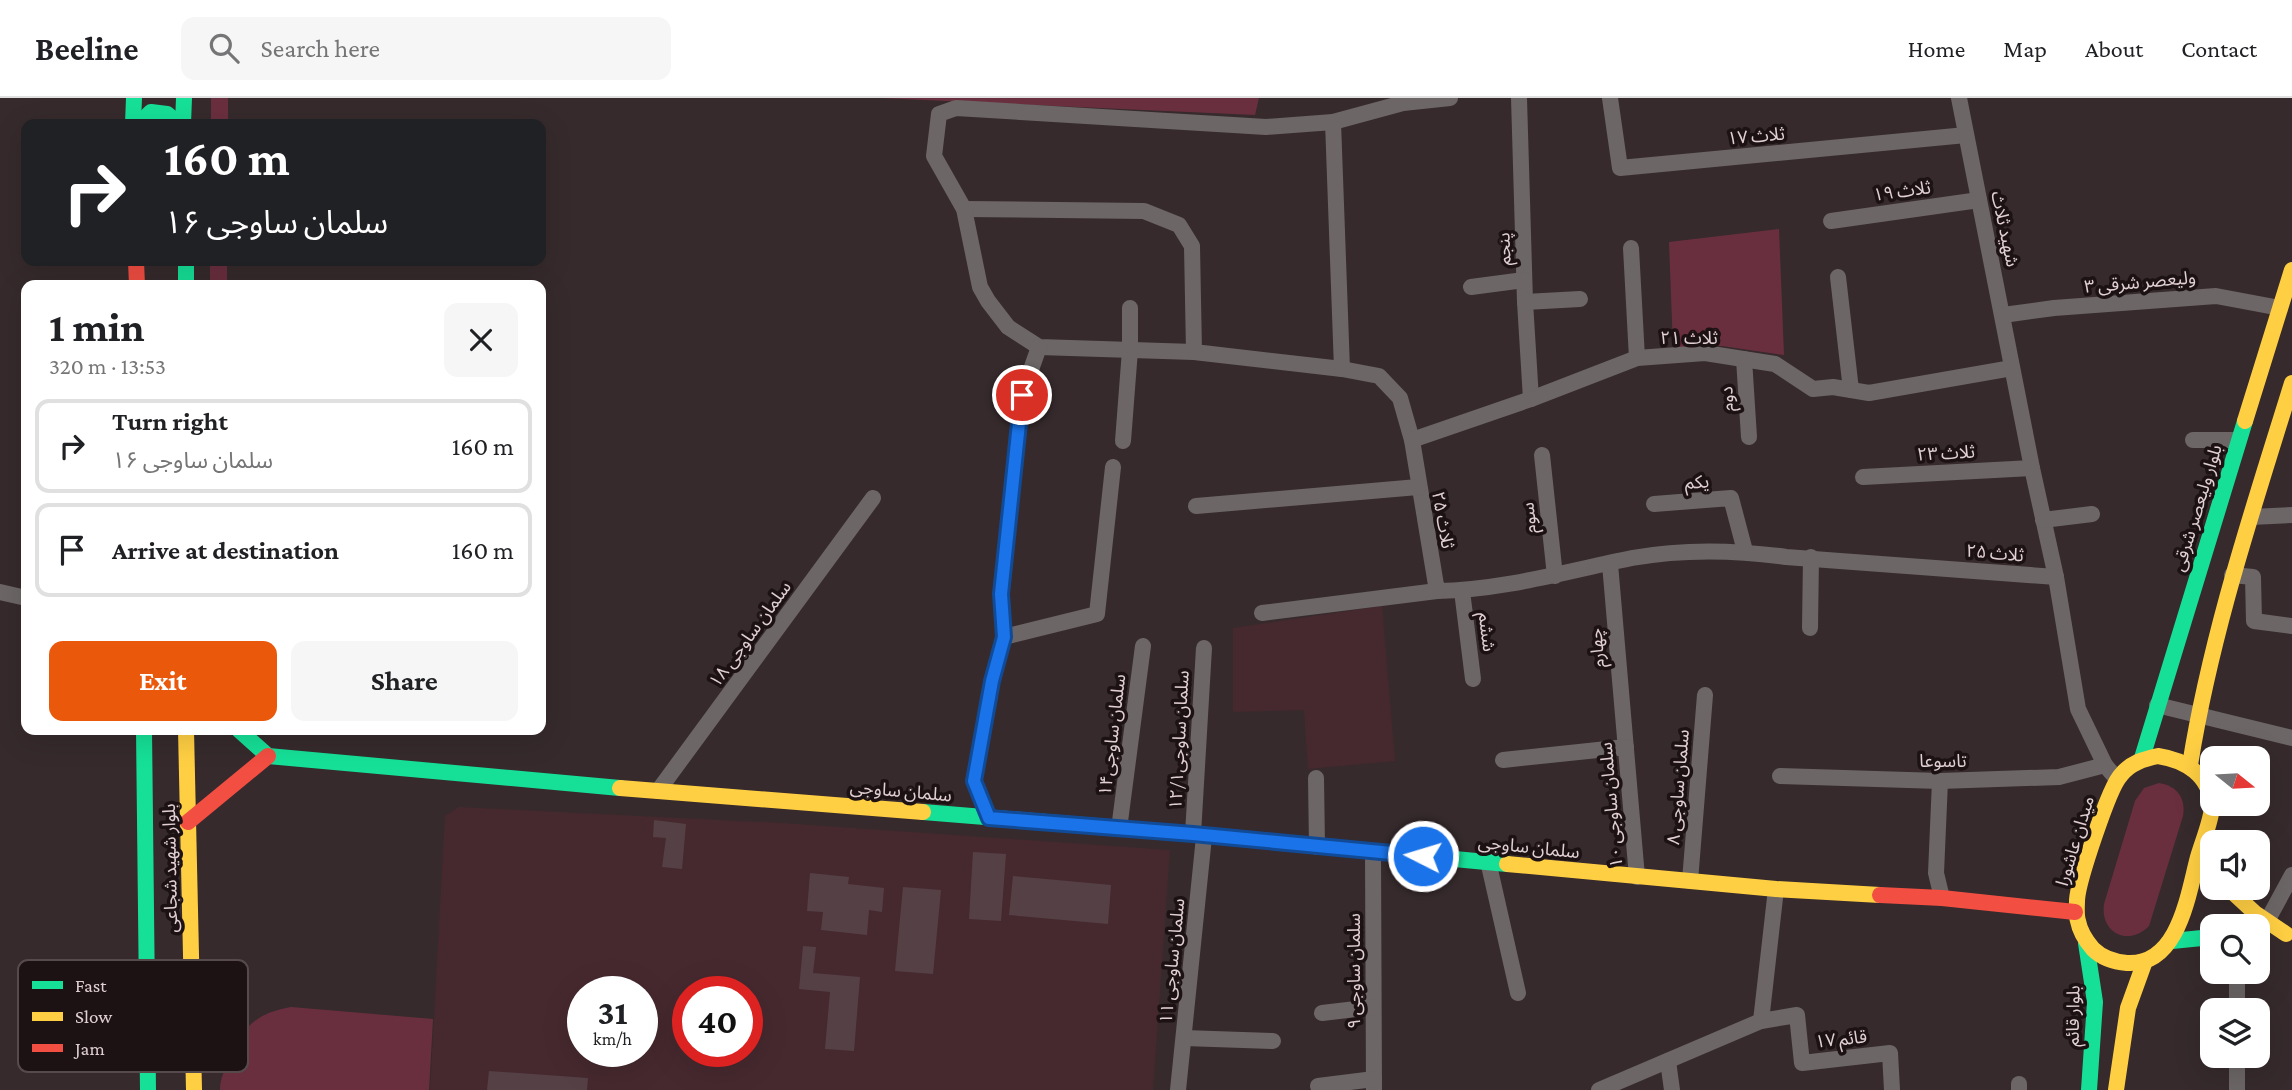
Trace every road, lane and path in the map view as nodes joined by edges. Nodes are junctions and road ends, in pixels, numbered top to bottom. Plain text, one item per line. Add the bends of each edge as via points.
1 (134, 98) edge
2 (184, 98) edge
3 (1450, 98) edge
4 (1518, 98) edge
5 (1610, 98) edge
6 (1959, 98) edge
7 (1403, 100) edge
8 (133, 119) edge
9 (144, 119) edge
10 (175, 119) edge
11 (182, 119) edge
12 (1333, 122) junction
13 (1966, 135) junction
14 (1979, 200) junction
15 (964, 209) junction
16 (1831, 221) dead end
17 (1631, 248) dead end
18 (2292, 270) edge
19 (1839, 277) dead end
20 (1524, 280) junction
21 (1471, 287) dead end
22 (1580, 299) dead end
23 (1525, 302) junction
24 (2280, 308) junction
25 (1130, 309) dead end
26 (2003, 315) junction
27 (1039, 347) junction
28 (1130, 350) junction
29 (1194, 352) junction
30 (1637, 358) junction
31 (1744, 359) junction
32 (2012, 368) junction
33 (1342, 369) junction
34 (2292, 383) edge
35 (1851, 390) junction
36 (1531, 399) junction
37 (1749, 437) dead end
38 (1412, 440) junction
39 (2193, 440) dead end
40 (2238, 440) junction
41 (1123, 441) dead end
42 (1542, 455) dead end
43 (1112, 467) dead end
44 (2032, 468) junction
45 (1863, 477) dead end
46 (1418, 487) junction
47 (873, 498) dead end
48 (1654, 504) dead end
49 (1196, 506) dead end
50 (2092, 514) dead end
51 (2292, 515) edge
52 (2251, 517) junction
53 (2043, 520) junction
54 (1745, 551) junction
55 (1811, 557) junction
56 (1610, 564) junction
57 (2232, 575) junction
58 (1555, 576) junction
59 (2056, 578) junction
60 (1462, 590) junction
61 (1437, 591) junction
62 (0, 592) edge
63 (21, 597) edge
64 (1262, 613) dead end
65 (2292, 626) edge
66 (1810, 628) dead end
67 (1004, 637) junction
68 (1143, 646) dead end
69 (1204, 648) dead end
70 (1473, 679) dead end
71 (1705, 695) dead end
72 (2157, 705) junction
73 (2196, 715) junction
74 (1623, 729) joint
75 (144, 735) edge
76 (186, 735) edge
77 (245, 735) edge
78 (2292, 738) edge
79 (1626, 747) junction
80 (268, 756) junction
81 (2142, 758) junction
82 (1503, 760) dead end
83 (2105, 765) junction
84 (2190, 765) junction
85 (1780, 776) dead end
86 (1316, 778) dead end
87 (2116, 778) junction
88 (1940, 781) junction
89 (659, 791) junction
90 (989, 818) junction
91 (188, 822) junction
92 (1119, 829) junction
93 (2206, 830) edge
94 (1198, 835) junction
95 (1317, 847) junction
96 (1373, 852) junction
97 (2200, 852) edge
98 (1488, 861) junction
99 (2292, 875) edge
100 (1637, 877) junction
101 (1690, 881) junction
102 (1776, 890) junction
103 (1942, 898) junction
104 (2239, 900) edge
105 (2075, 912) junction
106 (2251, 914) edge
107 (2270, 914) edge
108 (2270, 930) edge
109 (2289, 934) edge
110 (2200, 938) edge
111 (2172, 941) junction
112 (2086, 943) junction
113 (147, 960) edge
114 (191, 960) edge
115 (2145, 961) junction
116 (1518, 993) dead end
117 (1373, 1007) junction
118 (1322, 1013) dead end
119 (1761, 1021) junction
120 (1184, 1038) junction
121 (1273, 1041) dead end
122 (1668, 1061) junction
123 (2237, 1068) edge
124 (148, 1072) edge
125 (194, 1072) edge
126 (1374, 1084) edge
127 (1318, 1086) dead end
128 (148, 1090) edge
129 (194, 1090) edge
130 (1178, 1090) edge
131 (1599, 1090) edge
132 (1672, 1090) edge
133 (1892, 1090) edge
134 (2089, 1090) edge
135 (2116, 1090) edge
136 (2237, 1090) edge

1 - 8 street
2 - 11 street
3 - 7 street
4 - 20 street, پنجم
5 - 13 street, ثلاث ۱۷ via 1620,168
6 - 13 street, شهید ثلاث
7 - 12 street
9 - 10 street via 151,112 164,112
12 - 15 street via 1266,127 956,108 939,114 934,156
12 - 33 street
13 - 14 street, شهید ثلاث
14 - 16 street, ثلاث ۱۹
14 - 26 street, شهید ثلاث
15 - 27 street via 984,294 1008,327
15 - 29 street via 1144,211 1179,225 1192,246
17 - 30 street
18 - 24 street, بلوار ولیعصر شرقی
19 - 35 street
20 - 21 street
20 - 23 street, پنجم
22 - 23 street
23 - 36 street, پنجم
24 - 26 street, ولیعصر شرقی ۳ via 2216,296
24 - 40 street, بلوار ولیعصر شرقی
25 - 28 street
26 - 32 street, شهید ثلاث
27 - 28 street, ثلاث ۲۵
27 - 67 street via 1022,395 1001,594
28 - 29 street, ثلاث ۲۵
28 - 41 street
29 - 33 street, ثلاث ۲۵
30 - 31 street, ثلاث ۲۱ via 1705,353
30 - 36 street, ثلاث ۲۱
31 - 35 street, ثلاث ۲۱ via 1775,365 1813,389
31 - 37 street, دوم
32 - 35 street, ثلاث ۲۱ via 1869,393
32 - 44 street, شهید ثلاث
33 - 38 street, ثلاث ۲۵ via 1379,376 1400,398
34 - 52 street
36 - 38 street, ثلاث ۲۱
38 - 46 street, ثلاث ۲۵
39 - 40 street
40 - 72 street, بلوار ولیعصر شرقی
42 - 58 street, سوم
43 - 67 street via 1097,614
44 - 45 street, ثلاث ۲۳
44 - 53 street, شهید ثلاث
46 - 49 street
46 - 61 street, ثلاث ۲۵
47 - 89 street, سلمان ساوجی ۱۸
48 - 54 street, یکم via 1731,498
50 - 53 street
51 - 52 street
52 - 57 street
53 - 59 street, شهید ثلاث
54 - 55 street, ثلاث ۲۵
54 - 56 street, ثلاث ۲۵ via 1634,558
55 - 59 street, ثلاث ۲۵
55 - 66 street
56 - 58 street, ثلاث ۲۵
56 - 74 street, چهارم
57 - 65 street via 2253,577 2254,621
57 - 73 street
58 - 60 street, ثلاث ۲۵
59 - 83 street, شهید ثلاث via 2078,709
60 - 61 street, ثلاث ۲۵
60 - 70 street, ششم
61 - 64 street
62 - 63 street
67 - 90 street via 974,781
68 - 92 street, سلمان ساوجی۱۴
69 - 94 street, سلمان ساوجی۱۲/۱
71 - 101 street, سلمان ساوجی ۸
72 - 73 street
72 - 81 street, بلوار ولیعصر شرقی
73 - 78 street
73 - 84 street
74 - 79 street, سلمان ساوجی ۱۰
75 - 113 street, بلوار شهید شجاعی
76 - 91 street, بلوار شهید شجاعی
77 - 80 street
79 - 82 street
79 - 100 street, سلمان ساوجی ۱۰
80 - 89 street, سلمان ساوجی
80 - 91 street
81 - 84 street via 2158,755
81 - 87 street
83 - 87 street, شهید ثلاث
83 - 88 street, تاسوعا via 2059,776
84 - 93 street via 2209,791 2212,807
85 - 88 street, تاسوعا
86 - 95 street
87 - 105 street, میدان عاشورا
88 - 103 street via 1936,873
89 - 90 street, سلمان ساوجی
90 - 92 street, سلمان ساوجی
91 - 114 street, بلوار شهید شجاعی
92 - 94 street, سلمان ساوجی
94 - 95 street, سلمان ساوجی
94 - 120 street, سلمان ساوجی ۱۱
95 - 96 street, سلمان ساوجی
96 - 98 street, سلمان ساوجی
96 - 117 street, سلمان ساوجی ۹
97 - 111 street
98 - 100 street, سلمان ساوجی
98 - 116 street
99 - 107 street
100 - 101 street, سلمان ساوجی
101 - 102 street, سلمان ساوجی
102 - 103 street, سلمان ساوجی
102 - 119 street
103 - 105 street, سلمان ساوجی
104 - 106 street
105 - 112 street, میدان عاشورا
108 - 109 street
110 - 111 street
111 - 115 street
112 - 115 street via 2113,962
112 - 134 street, بلوار قائم via 2095,1002
115 - 135 street via 2125,1010
117 - 118 street
117 - 126 street, سلمان ساوجی ۹
119 - 122 street
119 - 133 street, قائم ۱۷ via 1797,1015 1802,1063 1890,1053
120 - 121 street
120 - 130 street, سلمان ساوجی ۱۱
122 - 131 street
122 - 132 street
123 - 136 street
124 - 128 street, بلوار شهید شجاعی
125 - 129 street, بلوار شهید شجاعی
126 - 127 street

